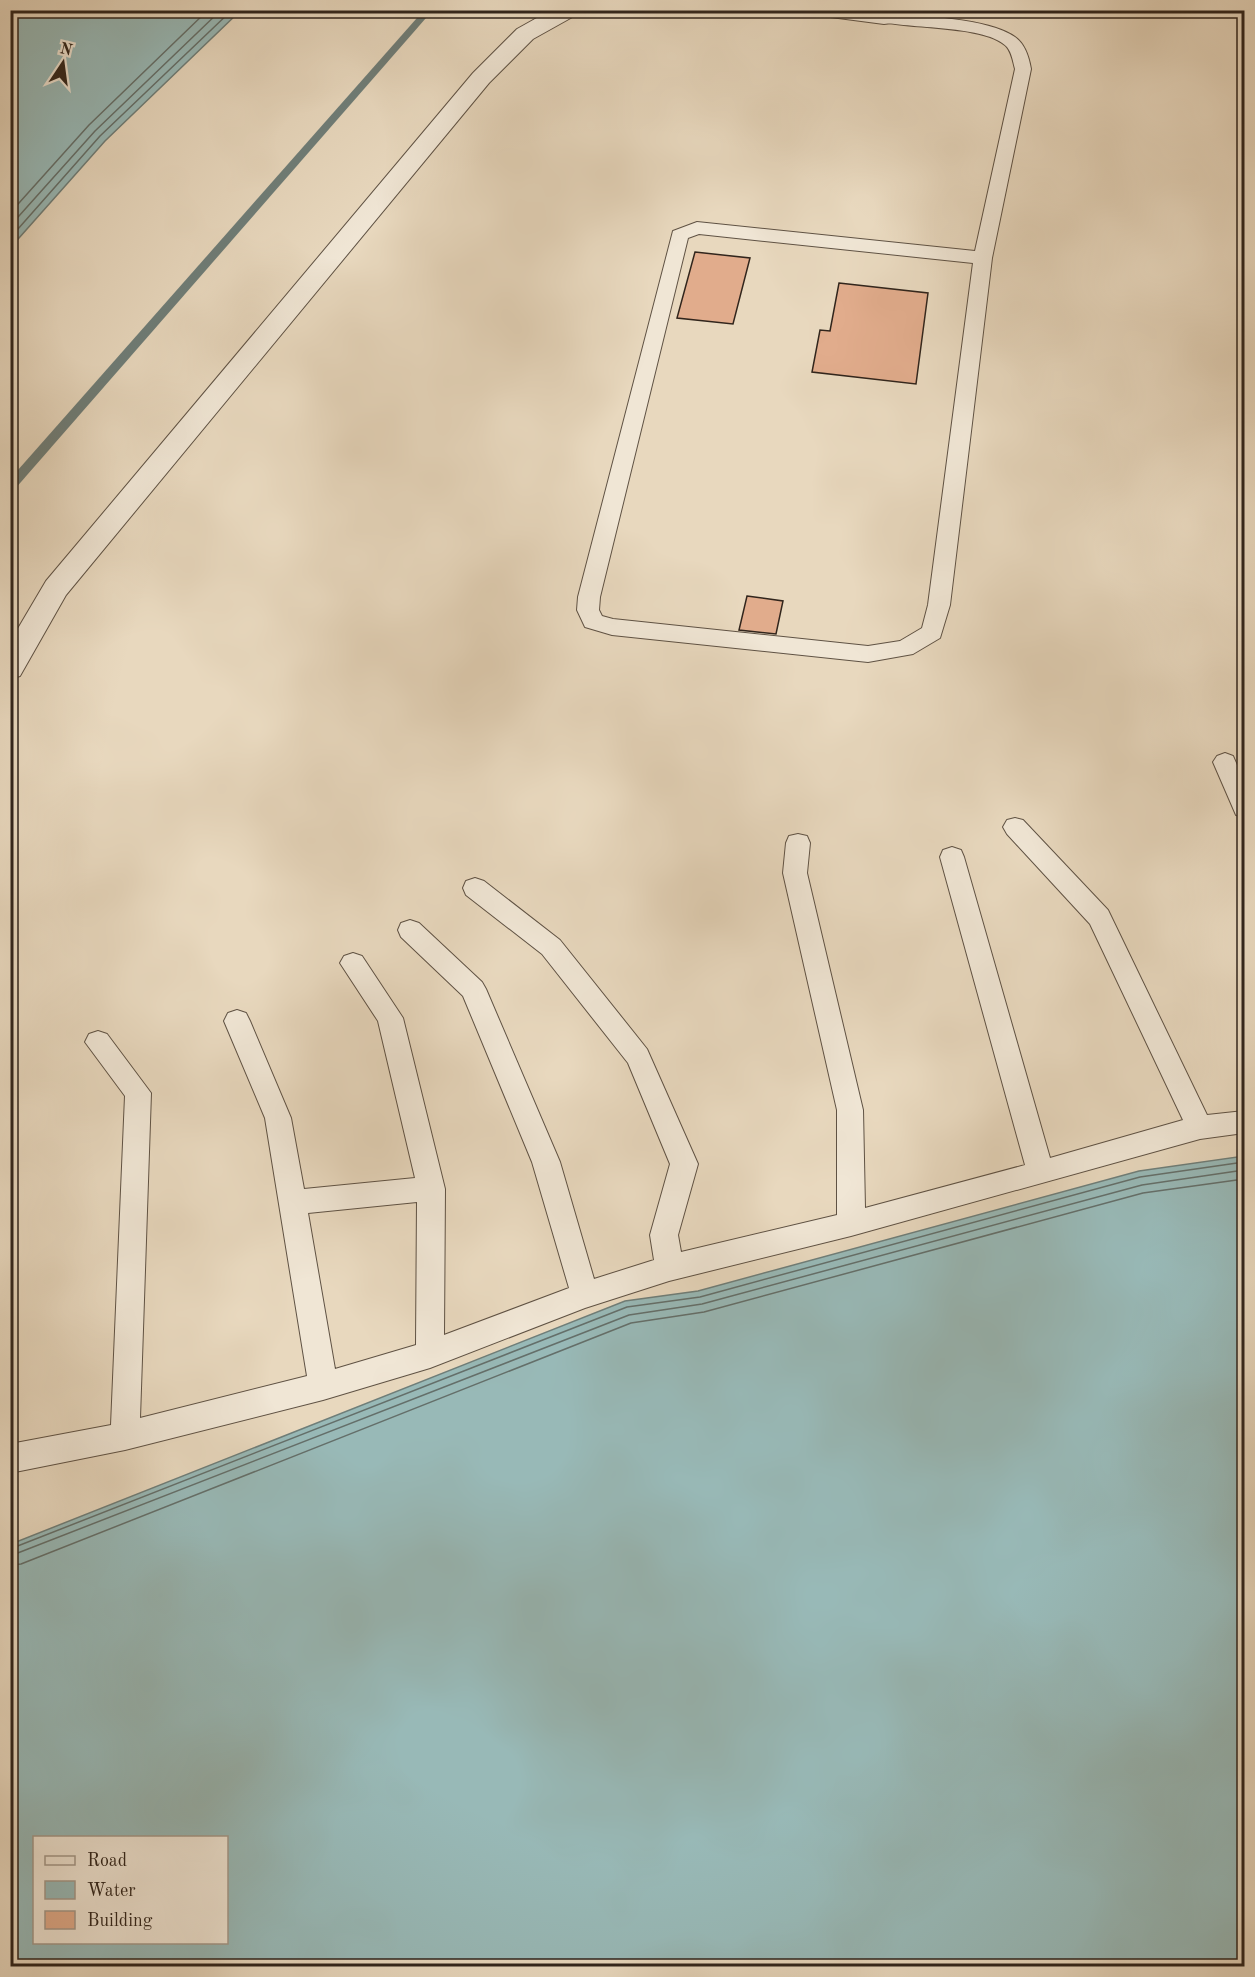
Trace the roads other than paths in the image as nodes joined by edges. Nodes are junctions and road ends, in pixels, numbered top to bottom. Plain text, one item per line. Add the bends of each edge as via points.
1 (568, 10) edge
2 (823, 10) edge
3 (884, 18) joint
4 (983, 258) junction
5 (10, 668) edge
6 (1225, 762) dead end
7 (1245, 808) edge
8 (1015, 827) dead end
9 (798, 843) dead end
10 (952, 856) dead end
11 (475, 888) dead end
12 (410, 930) dead end
13 (353, 963) dead end
14 (237, 1021) dead end
15 (98, 1042) dead end
16 (1245, 1122) edge
17 (1200, 1127) junction
18 (1041, 1173) junction
19 (431, 1189) junction
20 (292, 1202) junction
21 (851, 1224) junction
22 (669, 1268) junction
23 (585, 1295) junction
24 (430, 1354) junction
25 (323, 1386) junction
26 (125, 1436) junction
27 (10, 1459) edge

1 - 5 street via 525,34 481,78 56,588
2 - 3 street
3 - 4 lane via 992,32 1009,40 1020,54 1023,69
4 - 4 lane via 697,228 680,235 589,597 588,610 593,621 612,627 868,654 905,648 932,632 939,605
6 - 7 lane
8 - 17 lane via 1099,917
9 - 21 lane via 795,873 850,1110
10 - 18 lane
11 - 22 lane via 551,947 638,1057 684,1164 664,1235
12 - 23 lane via 473,989 546,1162
13 - 19 lane via 390,1018
14 - 20 lane via 278,1118
15 - 26 lane via 138,1093
16 - 17 lane
17 - 18 lane
18 - 21 lane
19 - 20 lane
19 - 24 lane
20 - 25 lane
21 - 22 lane
22 - 23 lane
23 - 24 lane
24 - 25 lane
25 - 26 lane
26 - 27 lane

